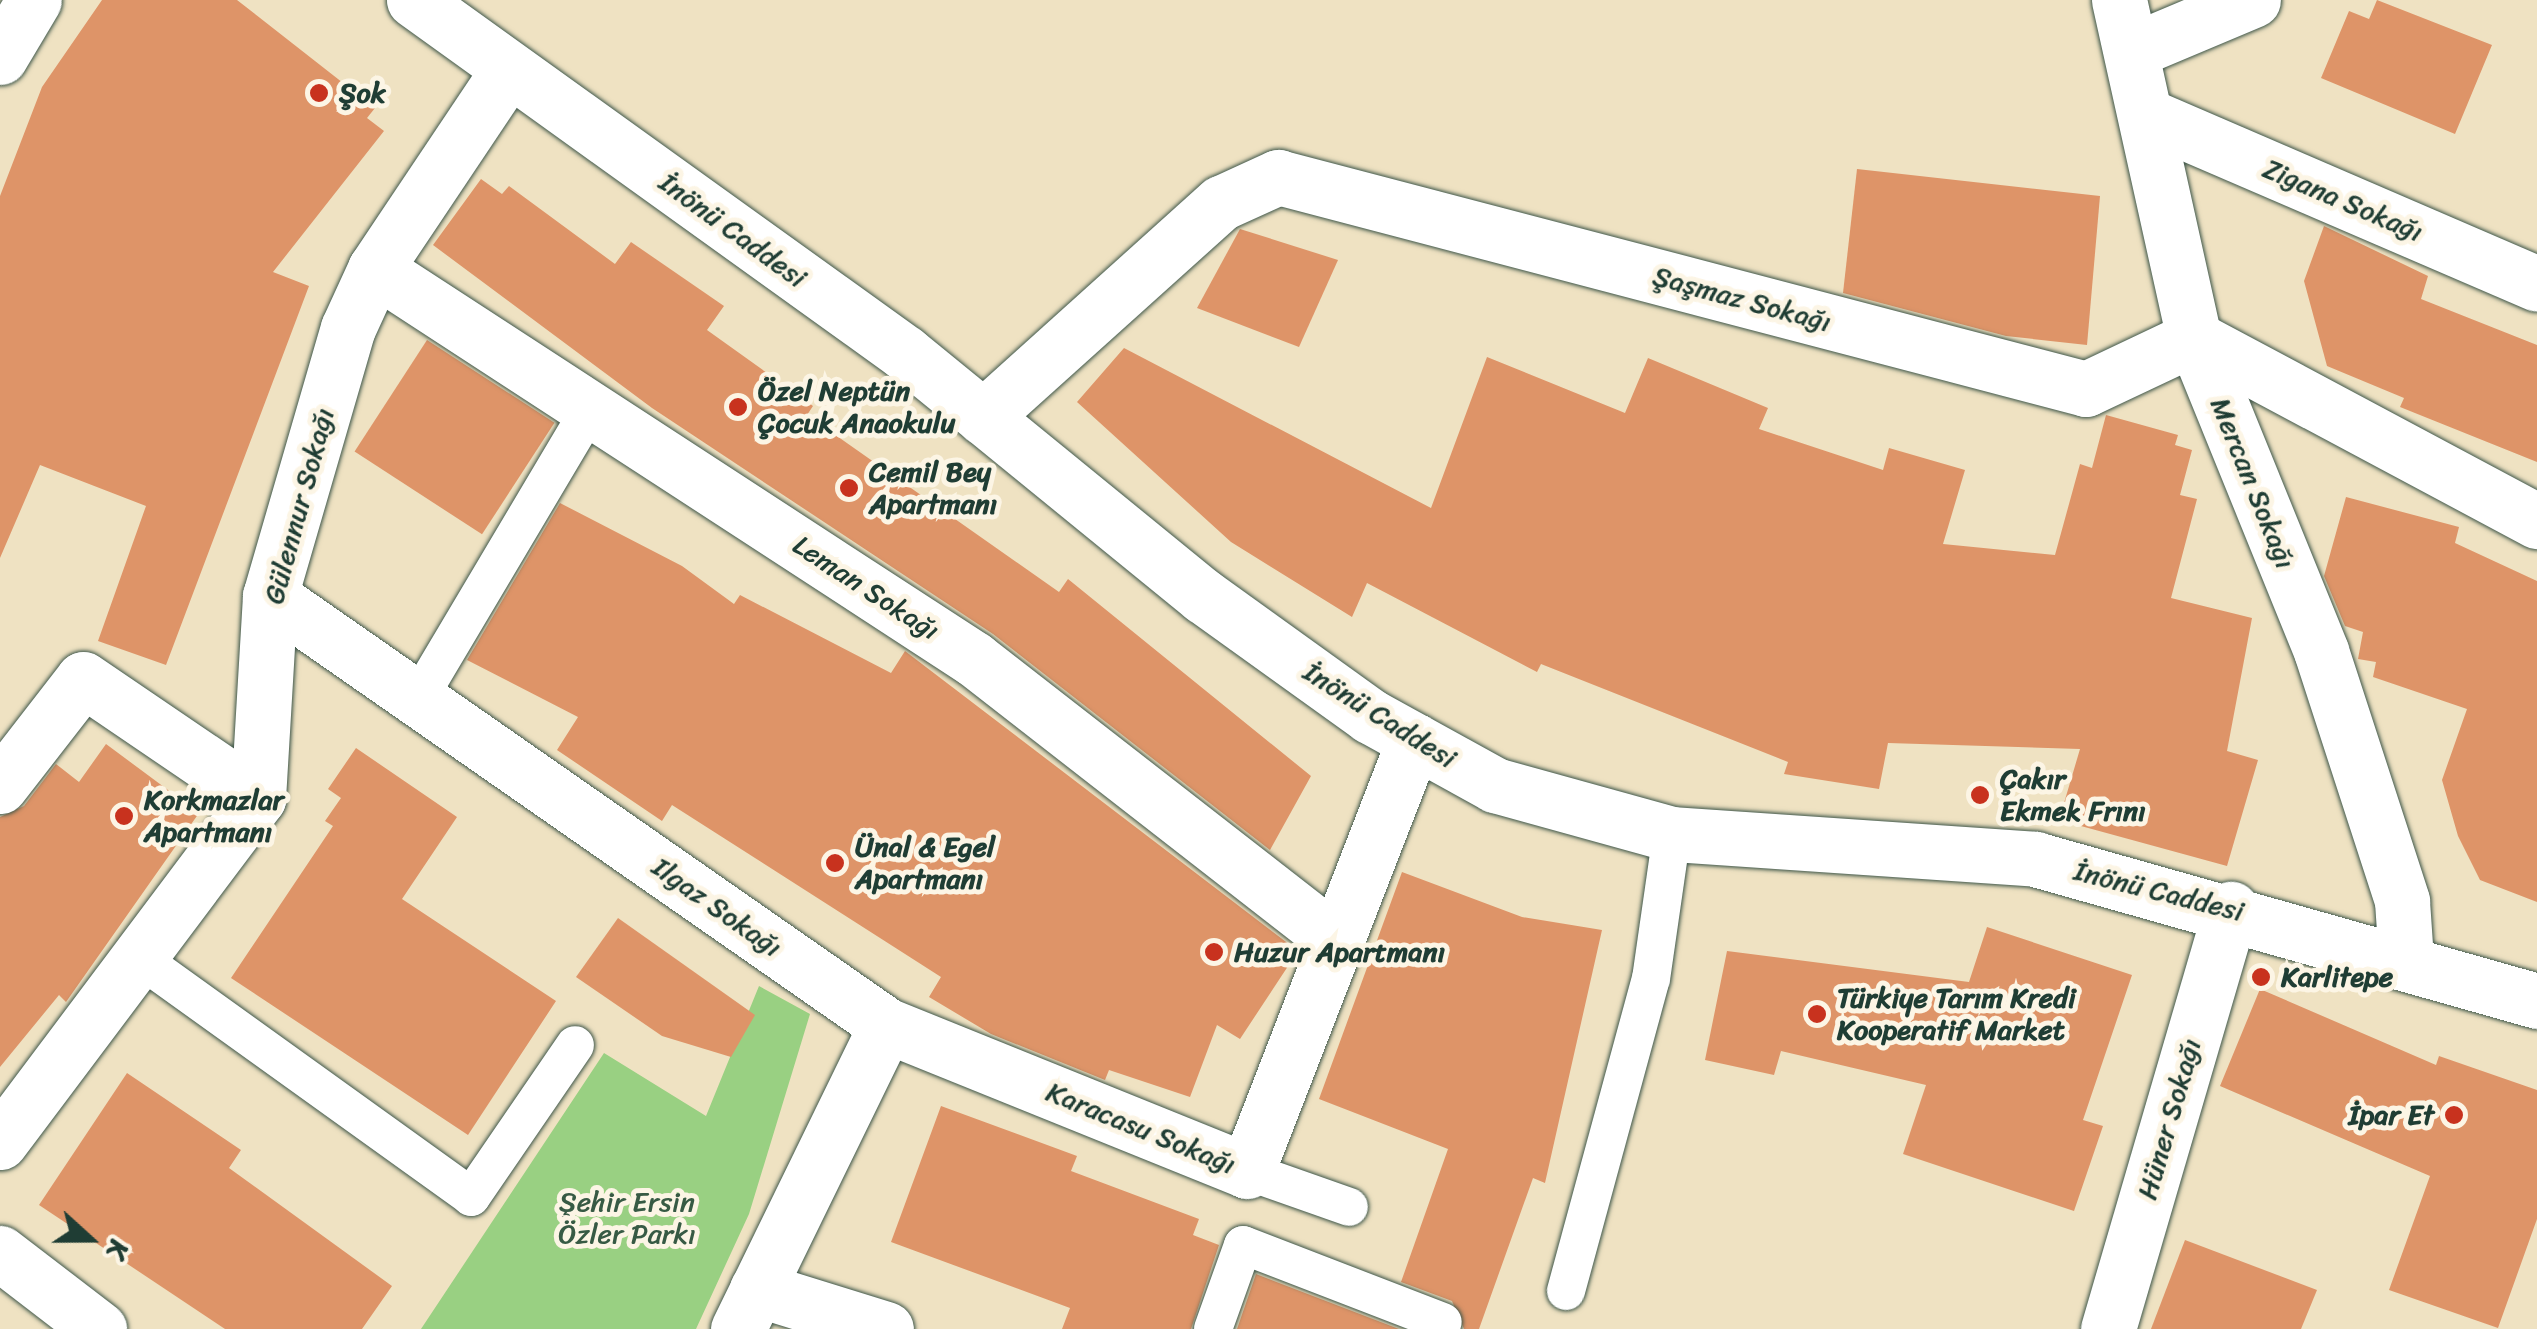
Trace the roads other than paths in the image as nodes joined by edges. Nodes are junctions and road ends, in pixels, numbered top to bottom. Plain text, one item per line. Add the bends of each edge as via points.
1 (34, 0) edge
2 (414, 0) edge
3 (2253, 0) edge
4 (2126, 25) edge
5 (0, 57) edge
6 (508, 72) junction
7 (2150, 117) junction
8 (374, 269) junction
9 (2537, 284) edge
10 (2194, 338) junction
11 (590, 408) junction
12 (983, 418) junction
13 (2537, 521) edge
14 (270, 596) junction
15 (418, 699) junction
16 (1414, 740) junction
17 (0, 786) edge
18 (258, 798) junction
19 (1672, 834) junction
20 (2231, 909) junction
21 (1335, 940) junction
22 (139, 958) junction
23 (2406, 960) junction
24 (2537, 1001) edge
25 (886, 1025) junction
26 (575, 1045) dead end
27 (0, 1142) edge
28 (1247, 1171) junction
29 (1350, 1207) dead end
30 (0, 1254) edge
31 (1566, 1291) dead end
32 (748, 1309) edge
33 (1444, 1322) dead end
34 (99, 1329) edge
35 (886, 1329) edge
36 (1212, 1329) edge
37 (2108, 1329) edge

1 - 5 street
2 - 6 street, İnönü Caddesi
3 - 4 street
4 - 7 street, Mercan Sokağı
6 - 8 street, Gülennur Sokağı
6 - 12 street, İnönü Caddesi
7 - 9 street, Zigana Sokağı
7 - 10 street, Mercan Sokağı
8 - 11 street, Leman Sokağı
8 - 14 street, Gülennur Sokağı
10 - 12 street, Şaşmaz Sokağı via 2086,388 1278,177 1221,203
10 - 13 street
10 - 23 street, Mercan Sokağı via 2321,651 2402,901
11 - 15 lane
11 - 21 street, Leman Sokağı via 974,659
12 - 16 street, İnönü Caddesi via 1203,596
14 - 15 street, Ilgaz Sokağı
14 - 18 street, Gülennur Sokağı
15 - 25 street, Ilgaz Sokağı
16 - 19 street, İnönü Caddesi via 1495,785
16 - 21 street, Karacasu Sokağı
17 - 18 street via 83,679
18 - 22 street
19 - 20 street, İnönü Caddesi via 2035,860
19 - 31 lane via 1651,979
20 - 23 street, İnönü Caddesi
20 - 37 street, Hüner Sokağı
21 - 28 street, Karacasu Sokağı
22 - 26 lane via 471,1197
22 - 27 street
23 - 24 street, İnönü Caddesi
25 - 28 street, Karacasu Sokağı
25 - 32 street
28 - 29 lane
30 - 34 street
32 - 35 street
33 - 36 lane via 1243,1246

